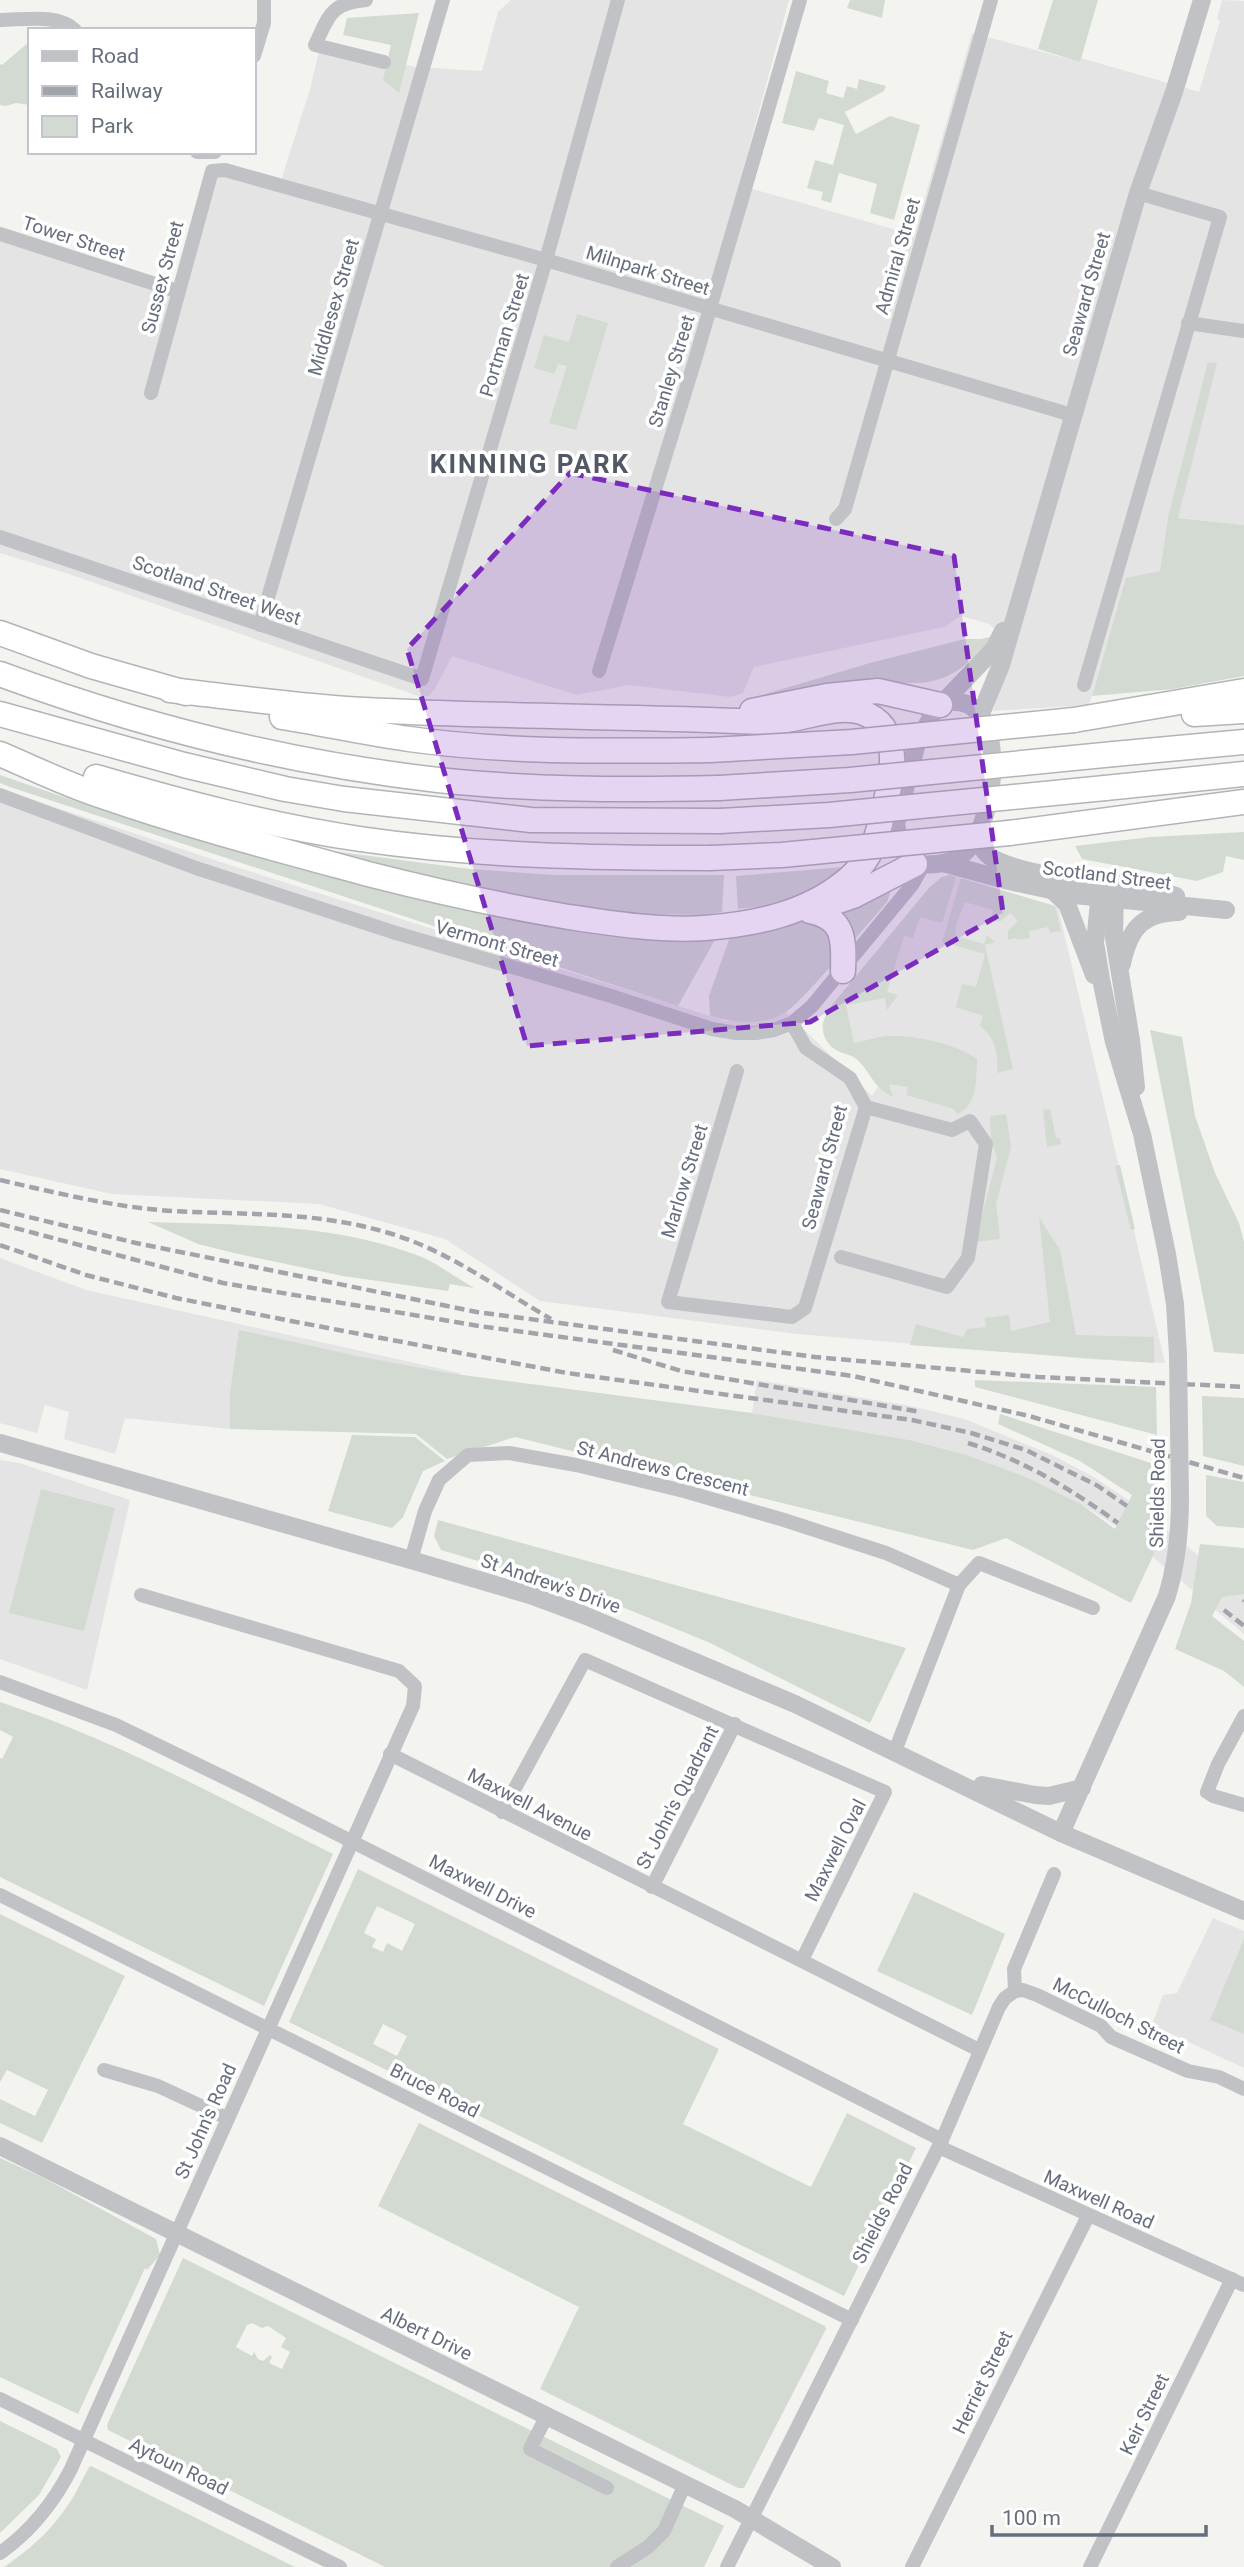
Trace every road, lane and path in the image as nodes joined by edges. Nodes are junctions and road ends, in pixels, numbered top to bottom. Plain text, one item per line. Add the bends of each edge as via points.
1 (264, 0) edge
2 (366, 0) edge
3 (443, 0) edge
4 (618, 0) edge
5 (800, 0) edge
6 (991, 0) edge
7 (1202, 0) edge
8 (0, 20) edge
9 (72, 28) edge
10 (256, 49) edge
11 (384, 62) dead end
12 (212, 171) joint
13 (1138, 193) junction
14 (380, 212) junction
15 (0, 234) edge
16 (546, 260) junction
17 (177, 291) junction
18 (710, 309) junction
19 (1188, 323) junction
20 (1244, 331) edge
21 (888, 359) junction
22 (151, 393) dead end
23 (1072, 415) junction
24 (836, 519) dead end
25 (0, 537) edge
26 (1018, 603) junction
27 (260, 625) junction
28 (0, 633) edge
29 (599, 671) dead end
30 (0, 674) edge
31 (422, 679) joint
32 (1084, 685) dead end
33 (170, 690) junction
34 (1244, 691) edge
35 (942, 704) junction
36 (1208, 705) junction
37 (1244, 710) edge
38 (0, 712) edge
39 (980, 716) junction
40 (685, 717) junction
41 (1244, 742) edge
42 (0, 748) edge
43 (0, 754) edge
44 (1244, 774) edge
45 (0, 795) edge
46 (1244, 802) edge
47 (1244, 817) edge
48 (1009, 833) junction
49 (976, 838) junction
50 (943, 863) junction
51 (919, 864) junction
52 (1108, 890) junction
53 (1054, 892) junction
54 (1226, 910) junction
55 (810, 911) junction
56 (1244, 914) edge
57 (774, 917) junction
58 (843, 971) junction
59 (1119, 978) junction
60 (1104, 998) junction
61 (792, 1023) junction
62 (737, 1071) dead end
63 (866, 1107) junction
64 (1142, 1134) junction
65 (841, 1257) dead end
66 (805, 1308) joint
67 (0, 1443) edge
68 (411, 1560) junction
69 (959, 1585) junction
70 (141, 1595) dead end
71 (1093, 1608) dead end
72 (0, 1682) edge
73 (1241, 1713) edge
74 (735, 1724) junction
75 (895, 1751) junction
76 (390, 1754) junction
77 (948, 1777) junction
78 (1082, 1788) junction
79 (1244, 1805) edge
80 (502, 1812) junction
81 (1061, 1833) junction
82 (351, 1841) junction
83 (1054, 1874) dead end
84 (652, 1887) junction
85 (0, 1895) edge
86 (1244, 1911) edge
87 (802, 1960) junction
88 (1015, 1991) junction
89 (267, 2028) junction
90 (979, 2050) junction
91 (104, 2070) dead end
92 (1244, 2089) edge
93 (227, 2118) junction
94 (940, 2144) junction
95 (0, 2146) edge
96 (1088, 2216) junction
97 (177, 2234) junction
98 (1238, 2282) edge
99 (852, 2320) junction
100 (0, 2399) edge
101 (547, 2415) junction
102 (85, 2441) junction
103 (685, 2484) junction
104 (607, 2487) dead end
105 (752, 2518) junction
106 (0, 2553) edge
107 (340, 2567) edge
108 (617, 2567) edge
109 (727, 2567) edge
110 (832, 2567) edge
111 (912, 2567) edge
112 (1090, 2567) edge

1 - 10 street via 264,23
2 - 11 street via 348,2 330,13 315,46
3 - 14 street, Middlesex Street
4 - 16 street, Portman Street
5 - 18 street, Stanley Street
6 - 21 street, Admiral Street
7 - 13 street, Seaward Street
8 - 9 street via 53,20
12 - 14 street, Milnpark Street via 225,170
12 - 17 street, Sussex Street
13 - 19 street via 1220,217
13 - 23 street, Seaward Street
14 - 16 street, Milnpark Street
14 - 27 street, Middlesex Street
15 - 17 street, Tower Street
16 - 18 street, Milnpark Street
16 - 31 street, Portman Street
17 - 22 street, Sussex Street
18 - 21 street, Milnpark Street
18 - 29 street, Stanley Street
19 - 20 street
19 - 32 street
21 - 23 street, Milnpark Street
21 - 24 street, Admiral Street via 845,509
23 - 26 street, Seaward Street
25 - 27 street, Scotland Street West
26 - 35 street, Seaward Street via 994,649
26 - 39 street, Seaward Street via 1001,665
27 - 31 street, Scotland Street West
28 - 33 highway
30 - 41 highway, bridge via 83,704 273,753 437,780 506,785 603,790 719,788
33 - 36 highway, bridge via 278,716 411,739 559,751 710,751 852,742
33 - 40 highway via 359,710
34 - 36 highway
35 - 39 street via 967,705
35 - 40 highway via 878,691
35 - 51 street, Seaward Street via 925,725 912,756 896,824 906,856
36 - 37 highway
38 - 44 highway, bridge via 285,789 531,820 720,821 830,815
39 - 49 street via 993,750 992,780
40 - 57 highway via 779,722 831,710 856,710 885,728 892,749 889,788 869,856 832,891
42 - 48 highway, bridge via 277,824 449,850 710,858
43 - 57 highway via 94,794 279,851 473,900 597,921 685,928
45 - 61 street, Vermont Street via 208,872 712,1029 756,1033
46 - 48 highway
47 - 48 highway
49 - 50 street via 962,855
49 - 52 street, Scotland Street via 993,859
50 - 51 street
50 - 53 street, Scotland Street
51 - 55 highway
51 - 58 street, Vermont Street via 912,885
52 - 53 street, Scotland Street
52 - 54 street, Scotland Street via 1140,886
52 - 59 street, Shields Road
52 - 60 street, Shields Road via 1095,943
53 - 60 street via 1067,904
54 - 56 street, Scotland Street
54 - 59 street via 1151,916 1127,941
55 - 57 highway
55 - 58 highway via 830,917 838,926 844,948
58 - 61 street, Vermont Street
59 - 64 street, Shields Road
60 - 64 street, Shields Road
61 - 63 street, Seaward Street via 806,1048 850,1078
62 - 66 street, Marlow Street via 668,1302 792,1317
63 - 65 street via 952,1130 970,1121 986,1143 968,1258 947,1287
63 - 66 street, Seaward Street
64 - 78 street, Shields Road, bridge via 1175,1304 1180,1540 1167,1596
67 - 68 street, St Andrew's Drive
68 - 69 street, St Andrews Crescent via 439,1480 468,1455 509,1453 684,1491 784,1520 886,1553
68 - 75 street, St Andrew's Drive via 530,1595 625,1631
69 - 71 street via 979,1563
69 - 75 street
70 - 76 street, St John's Road via 399,1671 415,1686 413,1706
72 - 82 street, Maxwell Drive via 116,1726
73 - 79 street via 1207,1792
74 - 80 street, St John's Quadrant via 585,1660
74 - 84 street, St John's Quadrant
74 - 87 street, Maxwell Oval via 886,1792
75 - 77 street, St Andrew's Drive
76 - 80 street, Maxwell Avenue
76 - 82 street, St John's Road
77 - 78 street via 1035,1796
77 - 81 street, St Andrew's Drive
78 - 81 street, Shields Road
80 - 84 street, Maxwell Avenue
81 - 86 street, St Andrew's Drive
82 - 89 street, St John's Road
82 - 94 street, Maxwell Drive
83 - 88 street via 1014,1969
84 - 87 street, Maxwell Avenue
85 - 89 street, Bruce Road
87 - 90 street, Maxwell Avenue
88 - 90 street, Shields Road via 1004,1998
88 - 92 street, McCulloch Street via 1037,1996 1101,2026 1111,2037 1188,2071 1219,2077
89 - 93 street, St John's Road
89 - 99 street, Bruce Road
90 - 94 street, Shields Road
91 - 93 street via 158,2086
93 - 97 street, St John's Road
94 - 96 street, Maxwell Road
94 - 99 street, Shields Road
95 - 97 street, Albert Drive
96 - 98 street, Maxwell Road
96 - 111 street, Herriet Street
97 - 101 street, Albert Drive
97 - 102 street, St John's Road
98 - 112 street, Keir Street
99 - 105 street, Shields Road
100 - 102 street, Aytoun Road
101 - 103 street, Albert Drive
101 - 104 street via 530,2449
102 - 106 street, St John's Road via 54,2499 23,2535
102 - 107 street, Aytoun Road
103 - 105 street, Albert Drive
103 - 108 street via 664,2531
105 - 109 street, Shields Road
105 - 110 street, Albert Drive

